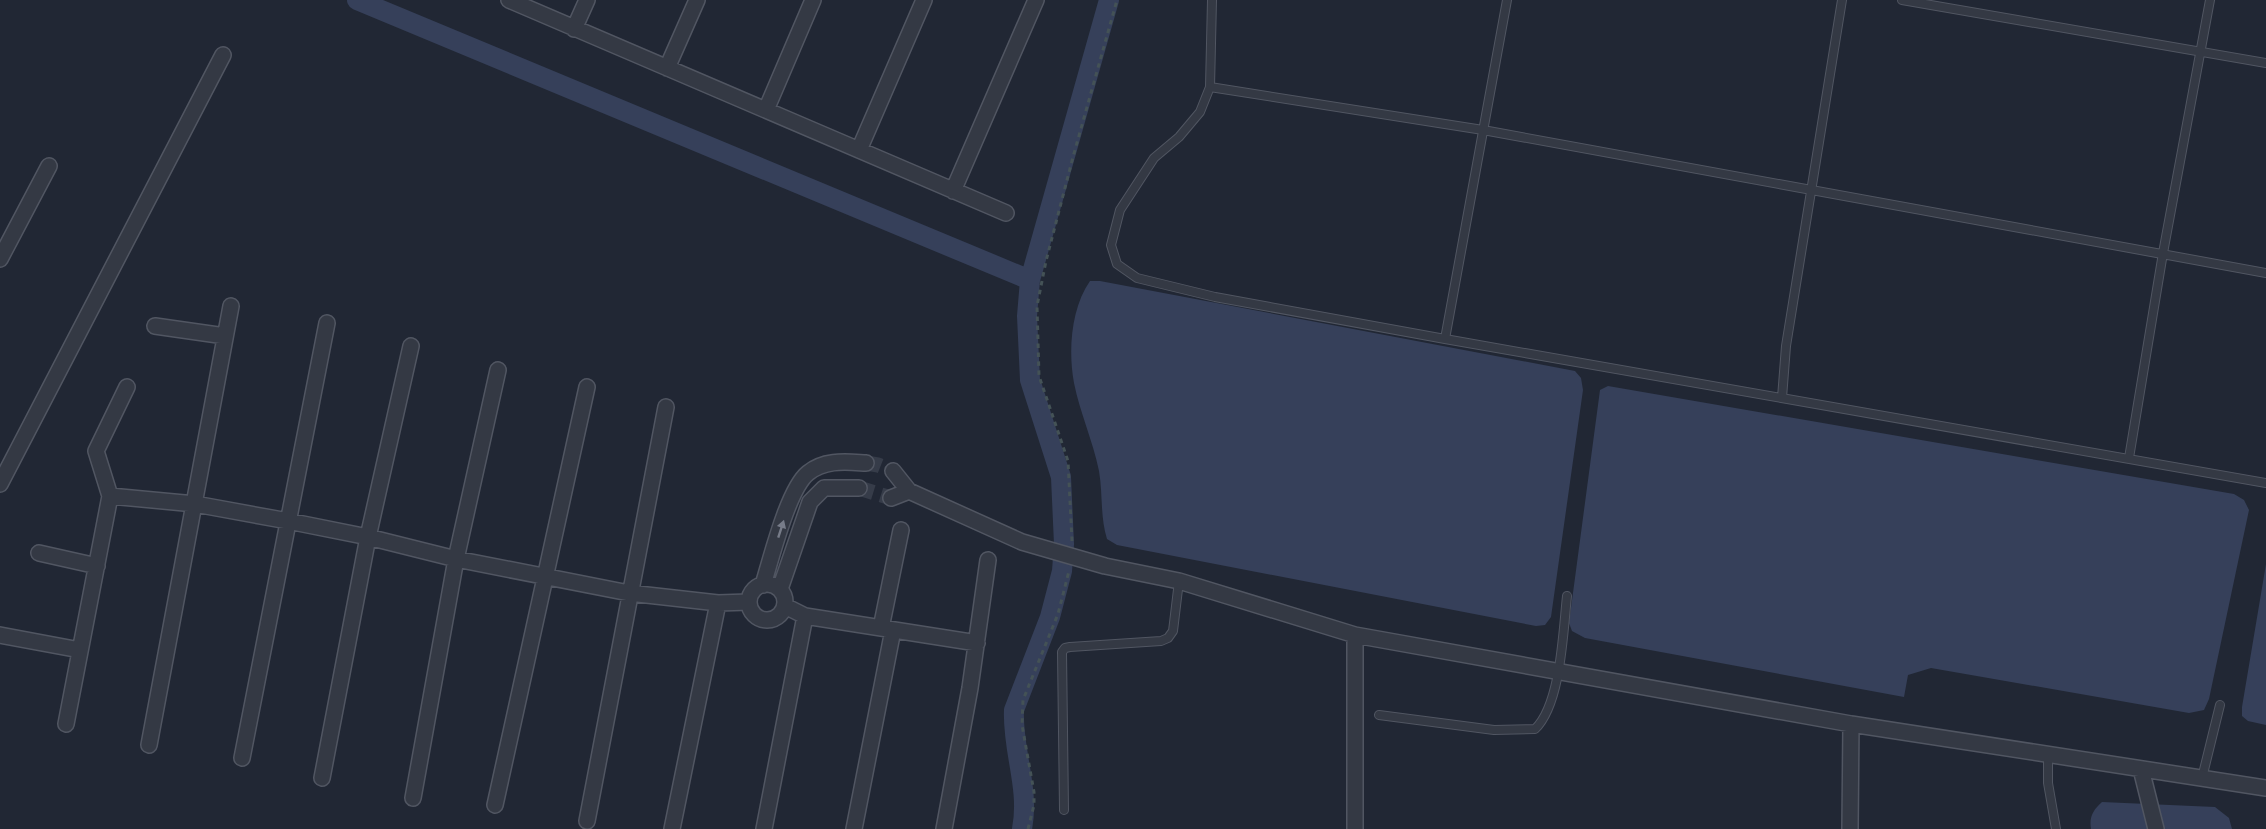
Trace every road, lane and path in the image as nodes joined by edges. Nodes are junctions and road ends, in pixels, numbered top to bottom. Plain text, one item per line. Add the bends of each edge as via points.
1 (509, 0) edge
2 (586, 0) edge
3 (697, 0) edge
4 (813, 0) edge
5 (924, 0) edge
6 (1036, 0) edge
7 (1117, 0) edge
8 (1212, 0) edge
9 (1507, 0) edge
10 (1842, 0) edge
11 (1902, 0) edge
12 (2210, 0) edge
13 (574, 29) junction
14 (2201, 51) junction
15 (223, 55) dead end
16 (2266, 63) edge
17 (667, 68) junction
18 (1210, 87) junction
19 (766, 110) junction
20 (1483, 130) junction
21 (859, 150) junction
22 (49, 166) dead end
23 (1812, 189) junction
24 (953, 191) junction
25 (1006, 213) dead end
26 (2163, 254) junction
27 (0, 259) edge
28 (2266, 273) edge
29 (231, 306) dead end
30 (327, 323) dead end
31 (155, 326) dead end
32 (225, 336) junction
33 (1444, 339) junction
34 (411, 346) dead end
35 (498, 370) dead end
36 (127, 387) dead end
37 (586, 387) dead end
38 (1782, 398) junction
39 (666, 407) dead end
40 (2129, 458) junction
41 (866, 463) tunnel mouth
42 (893, 471) tunnel mouth
43 (2266, 483) edge
44 (0, 484) edge
45 (859, 488) tunnel mouth
46 (909, 491) junction
47 (110, 496) junction
48 (891, 498) tunnel mouth
49 (195, 504) junction
50 (288, 521) junction
51 (902, 530) dead end
52 (368, 537) junction
53 (1072, 546) dead end
54 (39, 553) dead end
55 (456, 559) junction
56 (988, 560) dead end
57 (97, 566) junction
58 (1070, 569) dead end
59 (545, 575) junction
60 (1179, 581) junction
61 (763, 585) junction
62 (780, 589) junction
63 (629, 593) junction
64 (1567, 596) dead end
65 (749, 602) junction
66 (718, 603) junction
67 (785, 606) junction
68 (805, 616) junction
69 (887, 629) junction
70 (0, 635) edge
71 (1355, 635) junction
72 (977, 643) junction
73 (80, 650) junction
74 (1558, 672) junction
75 (2220, 705) dead end
76 (1379, 715) dead end
77 (66, 724) dead end
78 (1851, 724) junction
79 (149, 745) dead end
80 (2048, 754) junction
81 (242, 758) dead end
82 (2141, 769) junction
83 (322, 778) dead end
84 (2202, 778) junction
85 (2266, 788) edge
86 (413, 798) dead end
87 (495, 805) dead end
88 (1064, 810) dead end
89 (587, 820) dead end
90 (672, 829) edge
91 (764, 829) edge
92 (854, 829) edge
93 (944, 829) edge
94 (1028, 829) edge
95 (1354, 829) edge
96 (1851, 829) edge
97 (2056, 829) edge
98 (2156, 829) edge

1 - 13 street
2 - 13 street
3 - 17 street
4 - 19 street
5 - 21 street
6 - 24 street
7 - 53 path via 1037,306 1039,376 1068,461
8 - 18 lane
9 - 20 lane
10 - 23 lane
11 - 14 lane
12 - 14 lane
13 - 17 street
14 - 16 lane
14 - 26 lane
15 - 44 street
17 - 19 street
18 - 20 lane
18 - 33 lane via 1200,112 1154,158 1119,210 1111,245 1118,264 1137,278 1215,297
19 - 21 street
20 - 23 lane
20 - 33 lane
21 - 24 street
22 - 27 street
23 - 26 lane
23 - 38 lane via 1786,345
24 - 25 street
26 - 28 lane
26 - 40 lane
29 - 32 street
30 - 50 street
31 - 32 street
32 - 49 street
33 - 38 lane
34 - 52 street
35 - 55 street
36 - 47 street via 96,451
37 - 59 street
38 - 40 lane
39 - 63 street
40 - 43 lane
61 -> 41 street via 790,502 807,473 837,461
42 - 46 street
45 - 62 street via 824,488 810,502
46 - 48 street
46 - 60 street via 1022,542 1105,566
47 - 49 street
47 - 57 street
49 - 50 street
49 - 79 street
50 - 52 street
50 - 81 street
51 - 69 street
52 - 55 street
52 - 83 street
54 - 57 street
55 - 59 street
55 - 86 street
56 - 72 street
57 - 73 street
58 - 94 path via 1058,614 1023,700 1022,725 1034,798
59 - 63 street
59 - 87 street
60 - 71 street
60 - 88 lane via 1173,631 1168,638 1070,647 1062,652
61 - 62 street
61 - 65 street via 753,591
62 - 67 street
63 - 66 street
63 - 89 street
64 - 74 lane
65 - 66 street
65 - 67 street via 757,618 768,621 779,616
66 - 90 street
67 - 68 street
68 - 69 street
68 - 91 street
69 - 72 street
69 - 92 street
70 - 73 street
71 - 74 street
71 - 95 street
72 - 93 street
73 - 77 street
74 - 76 lane via 1549,707 1534,729 1494,730
74 - 78 street
75 - 84 lane
78 - 80 street
78 - 96 street
80 - 82 street
80 - 97 lane via 2048,783
82 - 84 street
82 - 98 street
84 - 85 street

